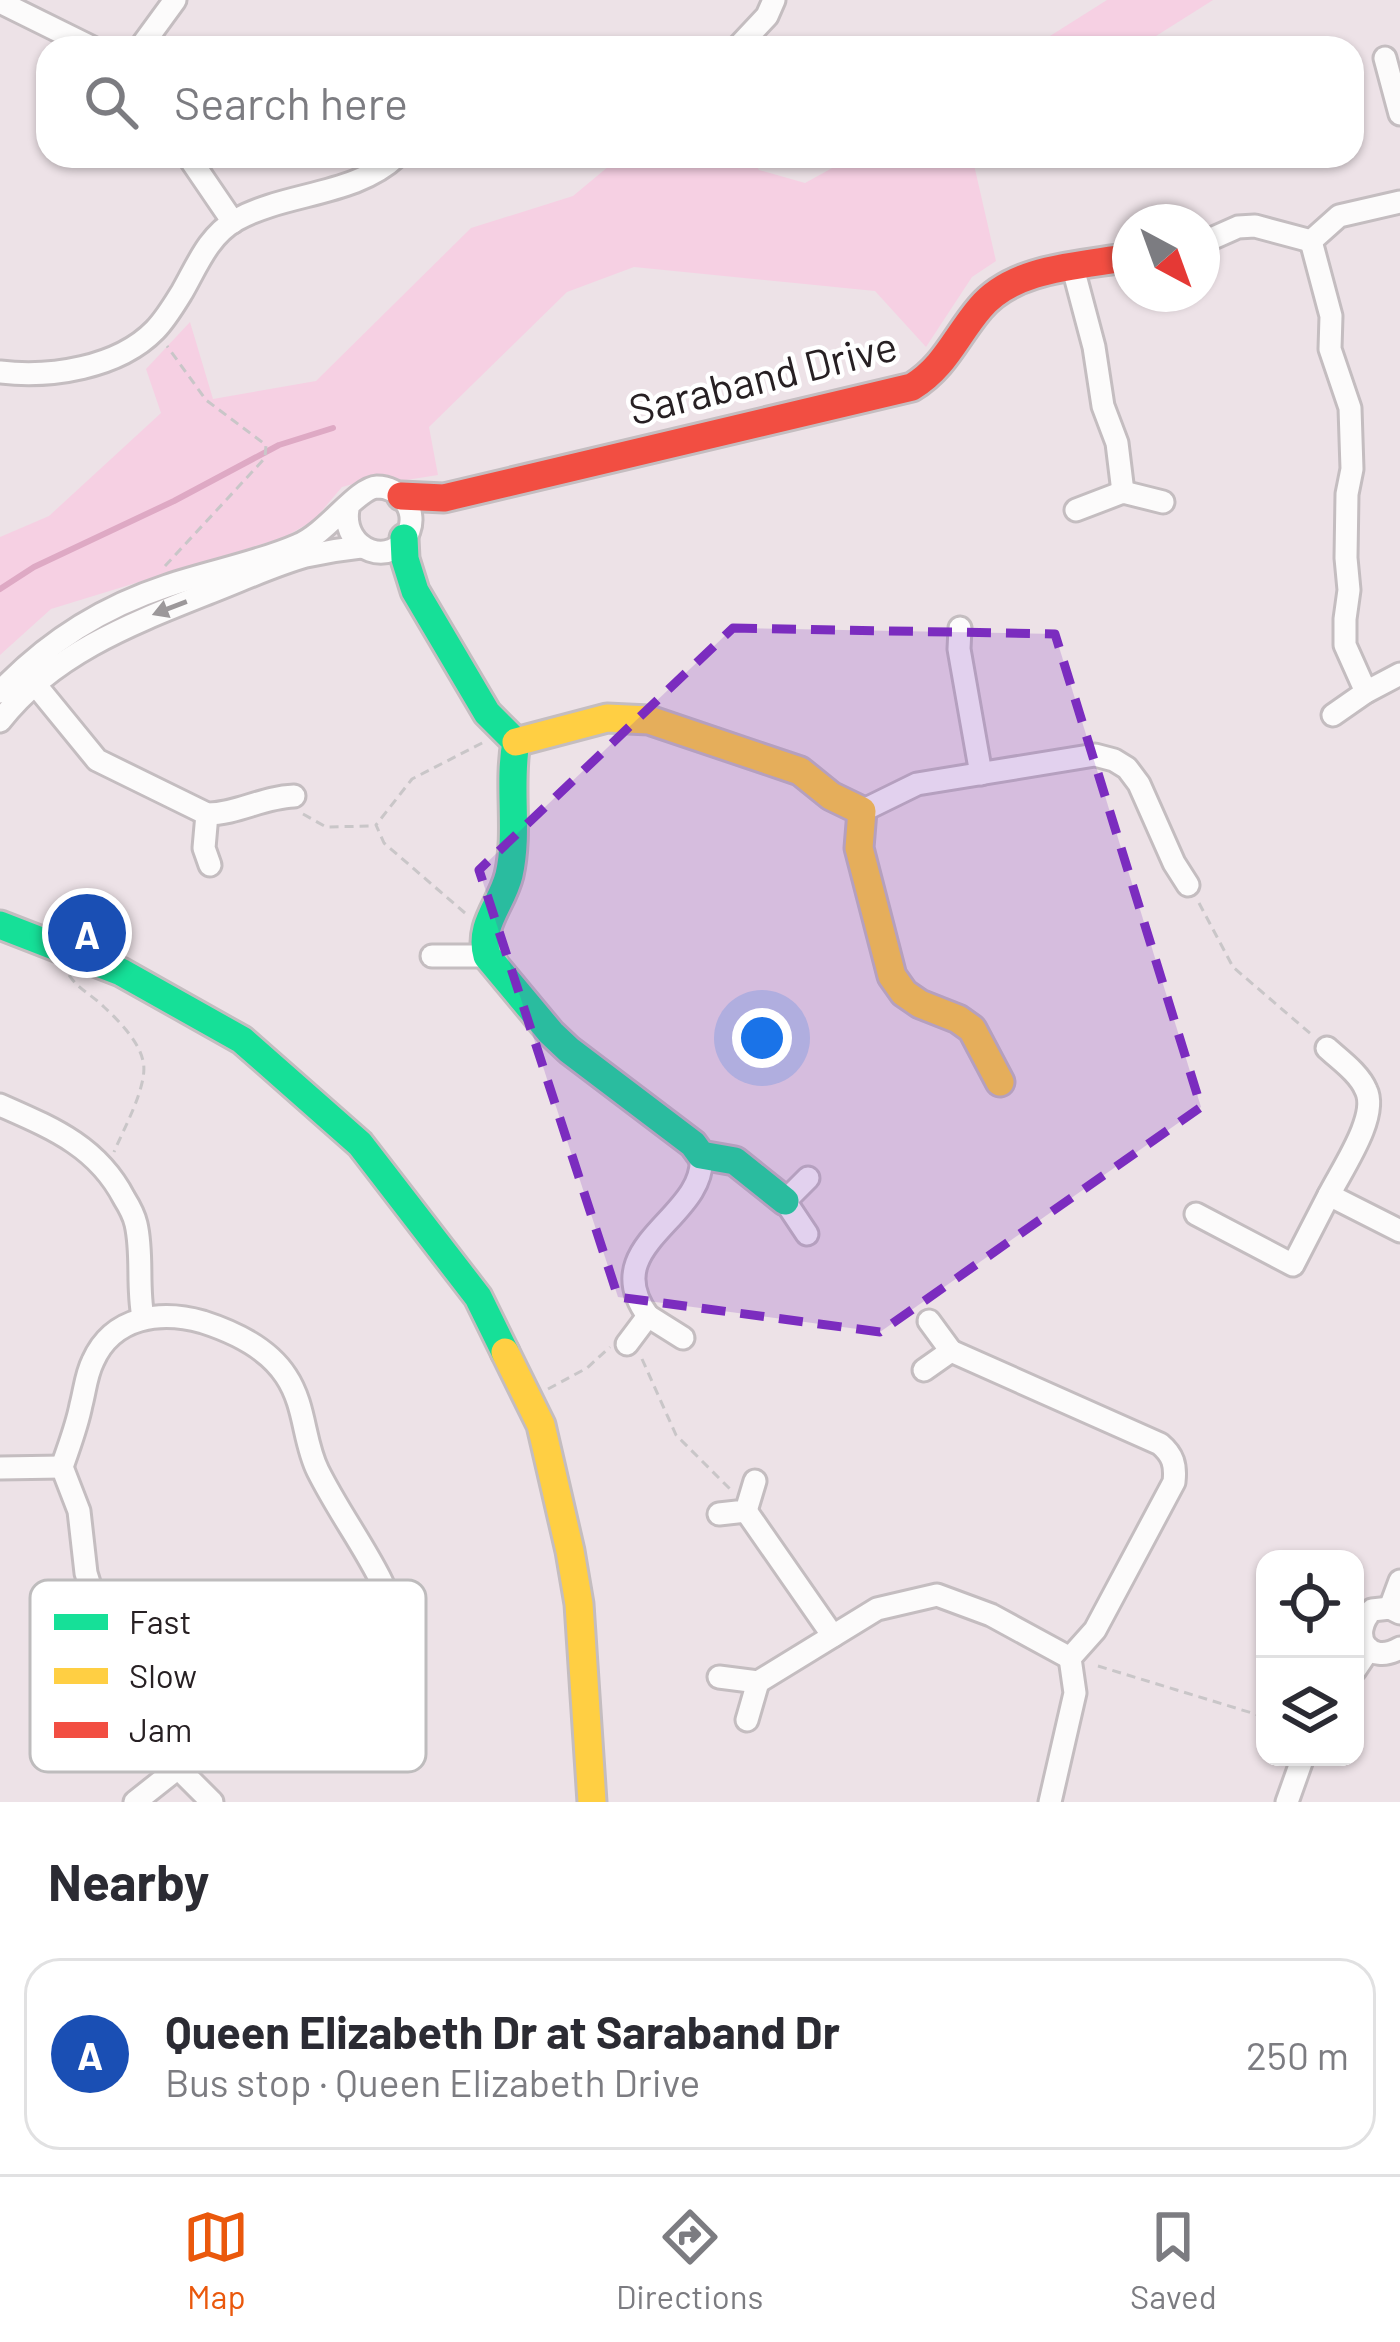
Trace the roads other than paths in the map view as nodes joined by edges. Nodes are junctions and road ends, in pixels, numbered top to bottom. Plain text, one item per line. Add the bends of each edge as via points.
1 (176, 0) edge
2 (774, 0) edge
3 (0, 2) edge
4 (69, 36) edge
5 (149, 36) edge
6 (748, 36) edge
7 (1385, 58) dead end
8 (1400, 115) edge
9 (196, 168) edge
10 (382, 168) edge
11 (1400, 202) edge
12 (233, 222) junction
13 (1220, 235) edge
14 (1311, 241) junction
15 (1112, 260) edge
16 (1073, 268) junction
17 (0, 372) edge
18 (1123, 492) junction
19 (401, 496) junction
20 (444, 498) junction
21 (1163, 502) dead end
22 (348, 509) junction
23 (1076, 510) dead end
24 (408, 531) junction
25 (365, 549) junction
26 (415, 591) junction
27 (960, 628) dead end
28 (1400, 674) edge
29 (29, 676) junction
30 (0, 692) edge
31 (1366, 692) junction
32 (1333, 715) dead end
33 (0, 721) edge
34 (511, 737) junction
35 (981, 773) junction
36 (294, 796) road end
37 (862, 812) junction
38 (207, 814) junction
39 (210, 865) dead end
40 (1188, 885) road end
41 (0, 926) edge
42 (486, 943) junction
43 (432, 956) dead end
44 (1327, 1048) dead end
45 (1000, 1082) dead end
46 (0, 1105) edge
47 (700, 1155) junction
48 (808, 1178) dead end
49 (1329, 1195) junction
50 (785, 1202) junction
51 (1196, 1214) dead end
52 (1400, 1231) edge
53 (807, 1234) dead end
54 (648, 1316) junction
55 (143, 1317) junction
56 (929, 1321) dead end
57 (683, 1338) dead end
58 (630, 1340) road end
59 (951, 1352) junction
60 (924, 1370) dead end
61 (62, 1466) junction
62 (0, 1468) edge
63 (754, 1481) dead end
64 (746, 1511) junction
65 (719, 1514) dead end
66 (88, 1580) edge
67 (382, 1580) edge
68 (1400, 1581) edge
69 (1395, 1611) edge
70 (833, 1636) junction
71 (1370, 1649) junction
72 (1400, 1650) edge
73 (1070, 1658) junction
74 (1364, 1658) edge
75 (719, 1677) dead end
76 (758, 1682) junction
77 (747, 1720) dead end
78 (1300, 1766) edge
79 (173, 1772) edge
80 (182, 1772) edge
81 (135, 1802) edge
82 (212, 1802) edge
83 (592, 1802) edge
84 (1050, 1802) edge
85 (1288, 1802) edge

1 - 5 street
2 - 6 street
3 - 4 street
7 - 8 street
9 - 12 street
10 - 12 street
11 - 14 street via 1339,216
12 - 17 street via 207,248 155,331 130,349 48,375
13 - 14 street via 1255,226
14 - 31 street via 1331,316 1330,349 1350,408 1346,645
15 - 16 street, Saraband Drive
16 - 18 street
16 - 20 street, Saraband Drive via 994,293 942,366 912,387
18 - 21 street
18 - 23 street
19 - 20 street, Saraband Drive
19 - 22 street via 371,488
19 - 24 street
20 - 24 street, Saraband Drive
22 - 25 street via 348,530
22 - 29 street via 303,544 100,614 59,639
24 - 25 street via 389,550
24 - 26 street via 405,560
25 - 26 street
25 -> 29 street via 302,557 134,622
26 - 34 street via 487,713
27 - 35 street
28 - 31 street
29 - 30 street
29 - 33 street
29 - 38 street via 97,760
31 - 32 street
34 - 37 street via 608,718 649,720 800,771
34 - 42 street via 512,860
35 - 37 street via 916,784
35 - 40 street via 1095,755 1114,760 1139,784
36 - 38 street
37 - 45 street via 859,848 892,976 920,1004 972,1029
38 - 39 street
41 - 83 street via 121,972 242,1040 360,1144 478,1297 541,1425 570,1551
42 - 43 street
42 - 47 street via 551,1033
44 - 49 street via 1369,1093 1370,1109
46 - 55 street via 50,1127 107,1170 136,1220
47 - 50 street via 735,1161
47 - 54 street via 696,1184 634,1268 634,1290
48 - 50 street
49 - 51 street via 1293,1265
49 - 52 street
50 - 53 street
54 - 57 street
54 - 58 street
55 - 61 street via 107,1338 94,1357
55 - 67 street via 213,1325 265,1353 285,1374 302,1406 316,1468
56 - 59 street
59 - 60 street
59 - 73 street via 1160,1444 1174,1461 1174,1482 1095,1630
61 - 62 street
61 - 66 street via 79,1511
63 - 64 street
64 - 65 street
64 - 70 street
68 - 69 street
69 - 71 street via 1365,1617 1360,1634
70 - 73 street via 877,1609 938,1594
70 - 76 street
71 - 72 street
71 - 74 street
73 - 84 street via 1076,1693
75 - 76 street
76 - 77 street
78 - 85 street
79 - 81 street
80 - 82 street

